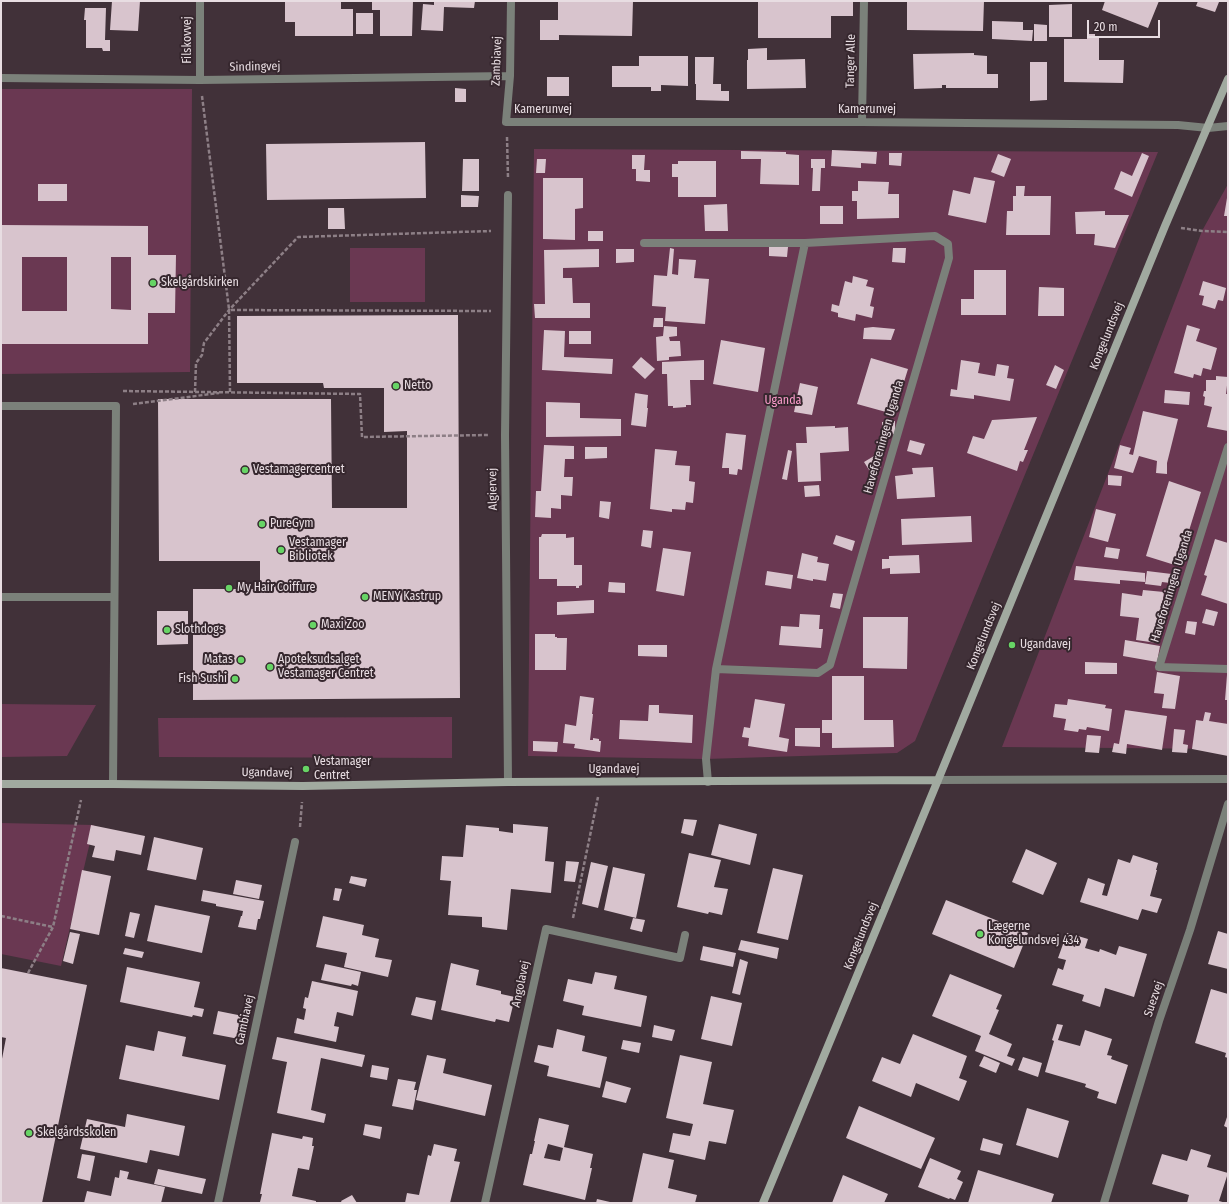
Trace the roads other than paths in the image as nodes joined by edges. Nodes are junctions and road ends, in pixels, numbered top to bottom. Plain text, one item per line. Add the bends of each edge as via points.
1 (200, 1) edge
2 (511, 1) edge
3 (864, 1) edge
4 (510, 76) junction
5 (1, 78) edge
6 (1228, 79) edge
7 (200, 80) junction
8 (506, 122) joint
9 (862, 122) junction
10 (1228, 126) edge
11 (1208, 128) junction
12 (508, 195) road end
13 (644, 243) dead end
14 (805, 243) junction
15 (1, 406) edge
16 (1228, 447) edge
17 (1, 597) edge
18 (114, 597) junction
19 (716, 669) junction
20 (1228, 669) edge
21 (1228, 779) edge
22 (938, 780) junction
23 (508, 782) junction
24 (708, 782) junction
25 (1, 784) edge
26 (113, 784) junction
27 (1228, 804) edge
28 (295, 842) road end
29 (685, 935) dead end
30 (218, 1203) edge
31 (485, 1203) edge
32 (763, 1203) edge
33 (1104, 1203) edge

1 - 7 street, Filskovvej
2 - 4 street, Zambiavej
3 - 9 street, Tanger Alle
4 - 7 street, Sindingvej
4 - 8 street, Zambiavej
5 - 7 street, Sindingvej
6 - 11 street, Kongelundsvej
8 - 9 street, Kamerunvej
9 - 11 street, Kamerunvej
10 - 11 street, Kamerunvej
11 - 22 street, Kongelundsvej via 1165,226
12 - 23 street, Algiervej via 505,435
13 - 14 street, Haveforeningen Uganda
14 - 19 street
14 - 19 street, Haveforeningen Uganda via 935,236 948,244 949,258 830,665 818,673
15 - 18 street via 116,406
16 - 20 street, Haveforeningen Uganda via 1159,667
17 - 18 street
18 - 26 street
19 - 24 street via 706,758
21 - 22 street, Ugandavej
22 - 24 street, Ugandavej
22 - 32 street, Kongelundsvej
23 - 24 street, Ugandavej
23 - 26 street, Ugandavej via 303,786
25 - 26 street, Ugandavej
27 - 33 street, Suezvej
28 - 30 street, Gambiavej
29 - 31 street, Angolavej via 680,958 546,929

